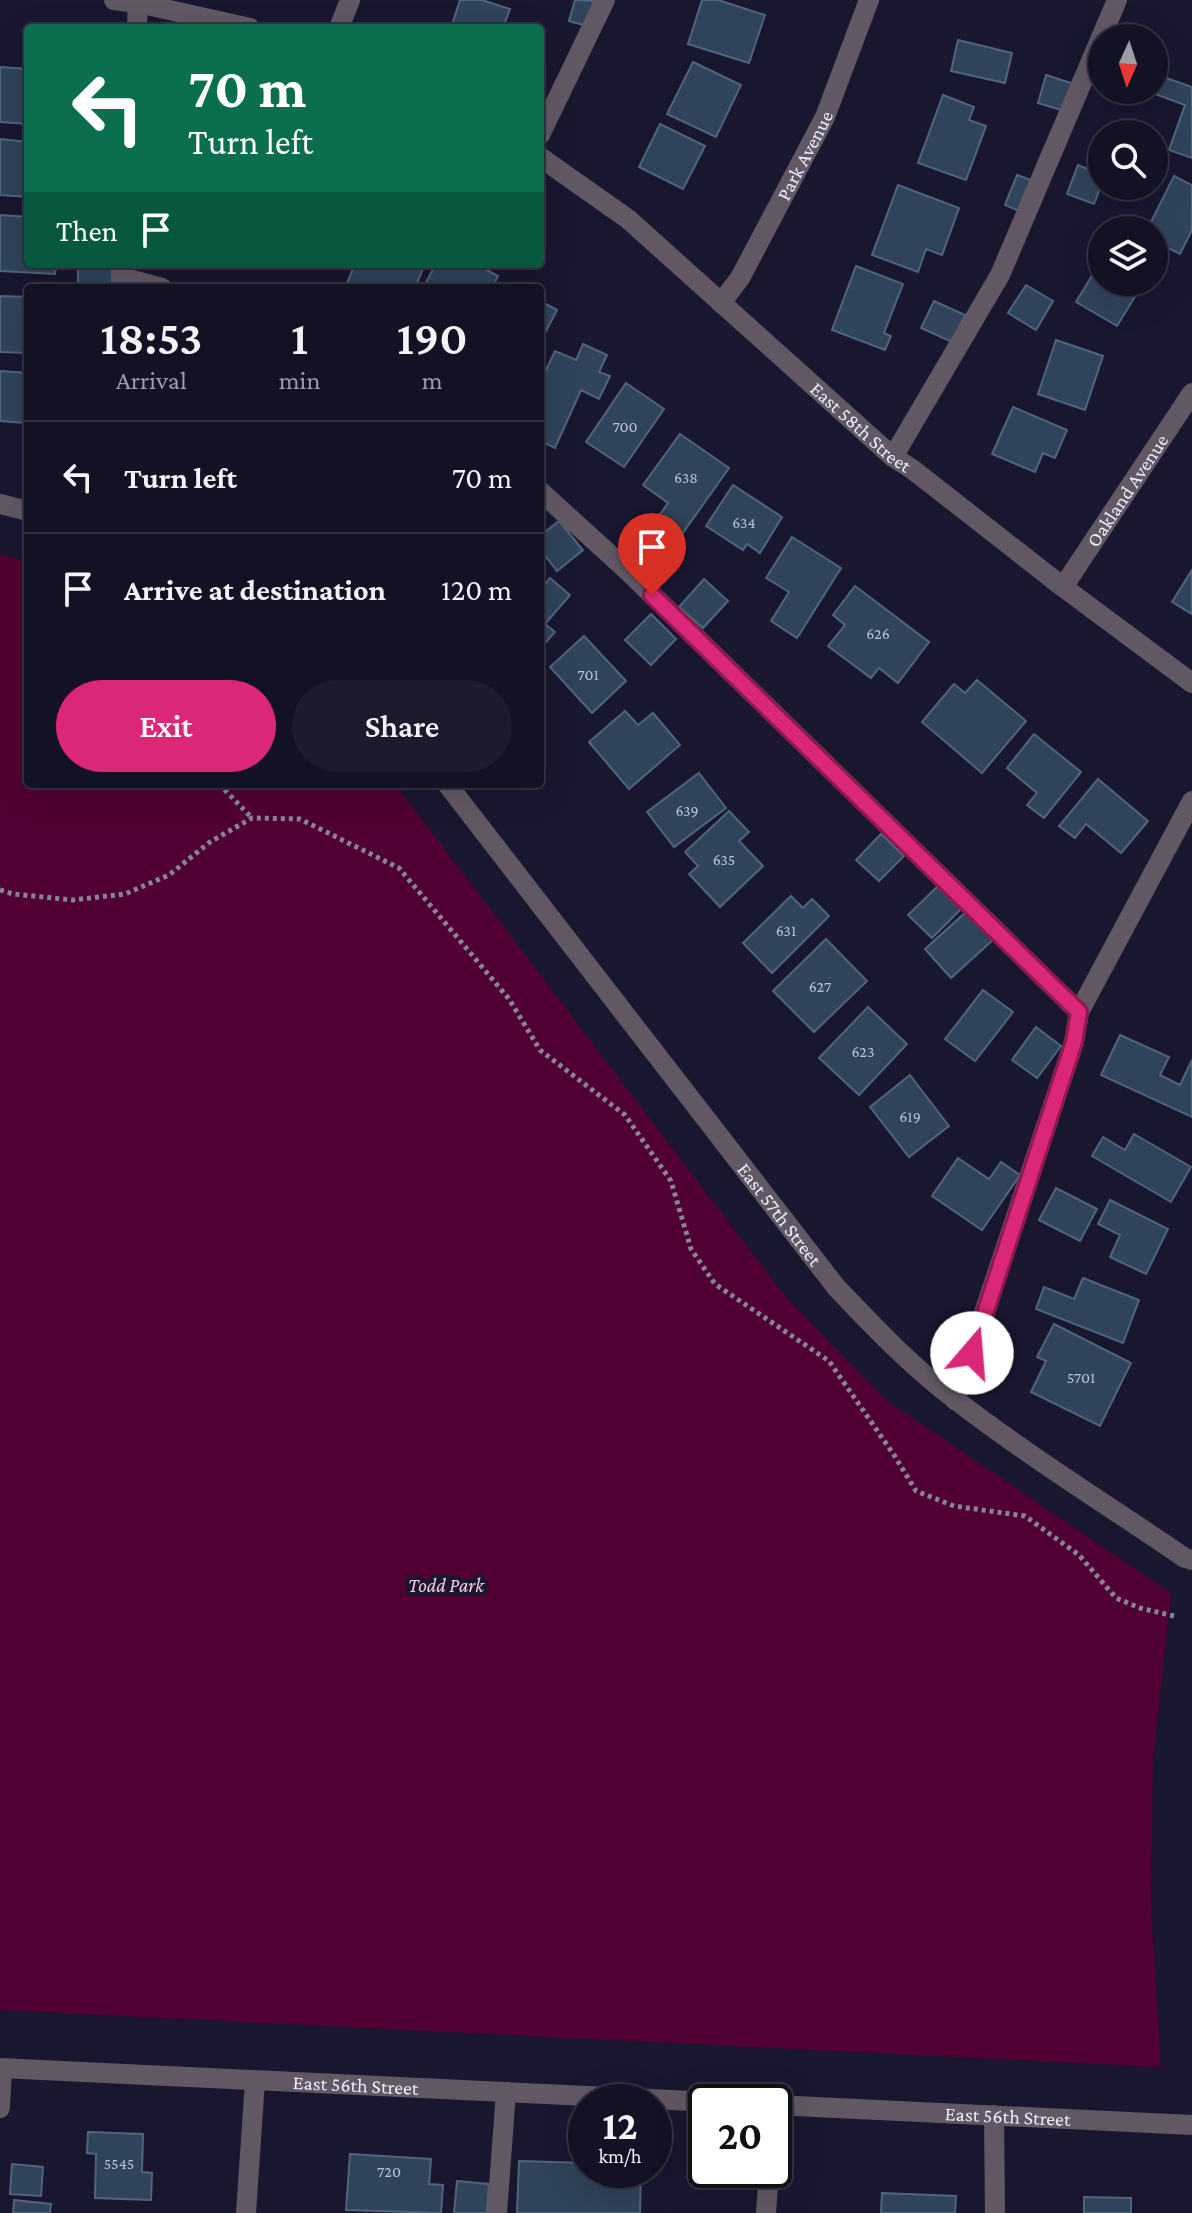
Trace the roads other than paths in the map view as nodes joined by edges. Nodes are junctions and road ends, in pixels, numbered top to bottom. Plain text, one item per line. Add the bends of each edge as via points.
1 (114, 0) edge
2 (350, 0) edge
3 (605, 0) edge
4 (869, 0) edge
5 (1117, 0) edge
6 (138, 2) edge
7 (137, 24) edge
8 (233, 24) edge
9 (341, 24) edge
10 (544, 127) edge
11 (544, 160) edge
12 (121, 276) edge
13 (148, 284) edge
14 (721, 303) junction
15 (1192, 393) edge
16 (893, 457) junction
17 (544, 495) edge
18 (0, 504) edge
19 (24, 510) edge
20 (1063, 587) junction
21 (1192, 683) edge
22 (450, 788) edge
23 (1192, 801) edge
24 (1079, 1012) junction
25 (955, 1400) junction
26 (1192, 1560) edge
27 (1, 2068) edge
28 (255, 2081) junction
29 (506, 2092) junction
30 (688, 2101) edge
31 (792, 2106) edge
32 (0, 2108) edge
33 (994, 2115) junction
34 (1192, 2125) edge
35 (768, 2188) edge
36 (246, 2213) edge
37 (497, 2213) edge
38 (766, 2213) edge
39 (995, 2213) edge

1 - 6 street
2 - 9 street
3 - 10 street
4 - 14 street, Park Avenue via 825,117 740,278
5 - 16 street via 1000,275
6 - 7 street
6 - 8 street
11 - 14 street, East 58th Street via 628,219
12 - 13 street
14 - 16 street, East 58th Street
15 - 20 street, Oakland Avenue
16 - 20 street, East 58th Street
17 - 24 street
18 - 19 street
20 - 21 street, East 58th Street
22 - 25 street, East 57th Street via 836,1287
23 - 24 street
24 - 25 street via 1074,1042
25 - 26 street, East 57th Street
27 - 28 street, East 56th Street
27 - 32 street
28 - 29 street, East 56th Street
28 - 36 street
29 - 30 street, East 56th Street
29 - 37 street
31 - 33 street, East 56th Street
33 - 34 street, East 56th Street
33 - 39 street
35 - 38 street

